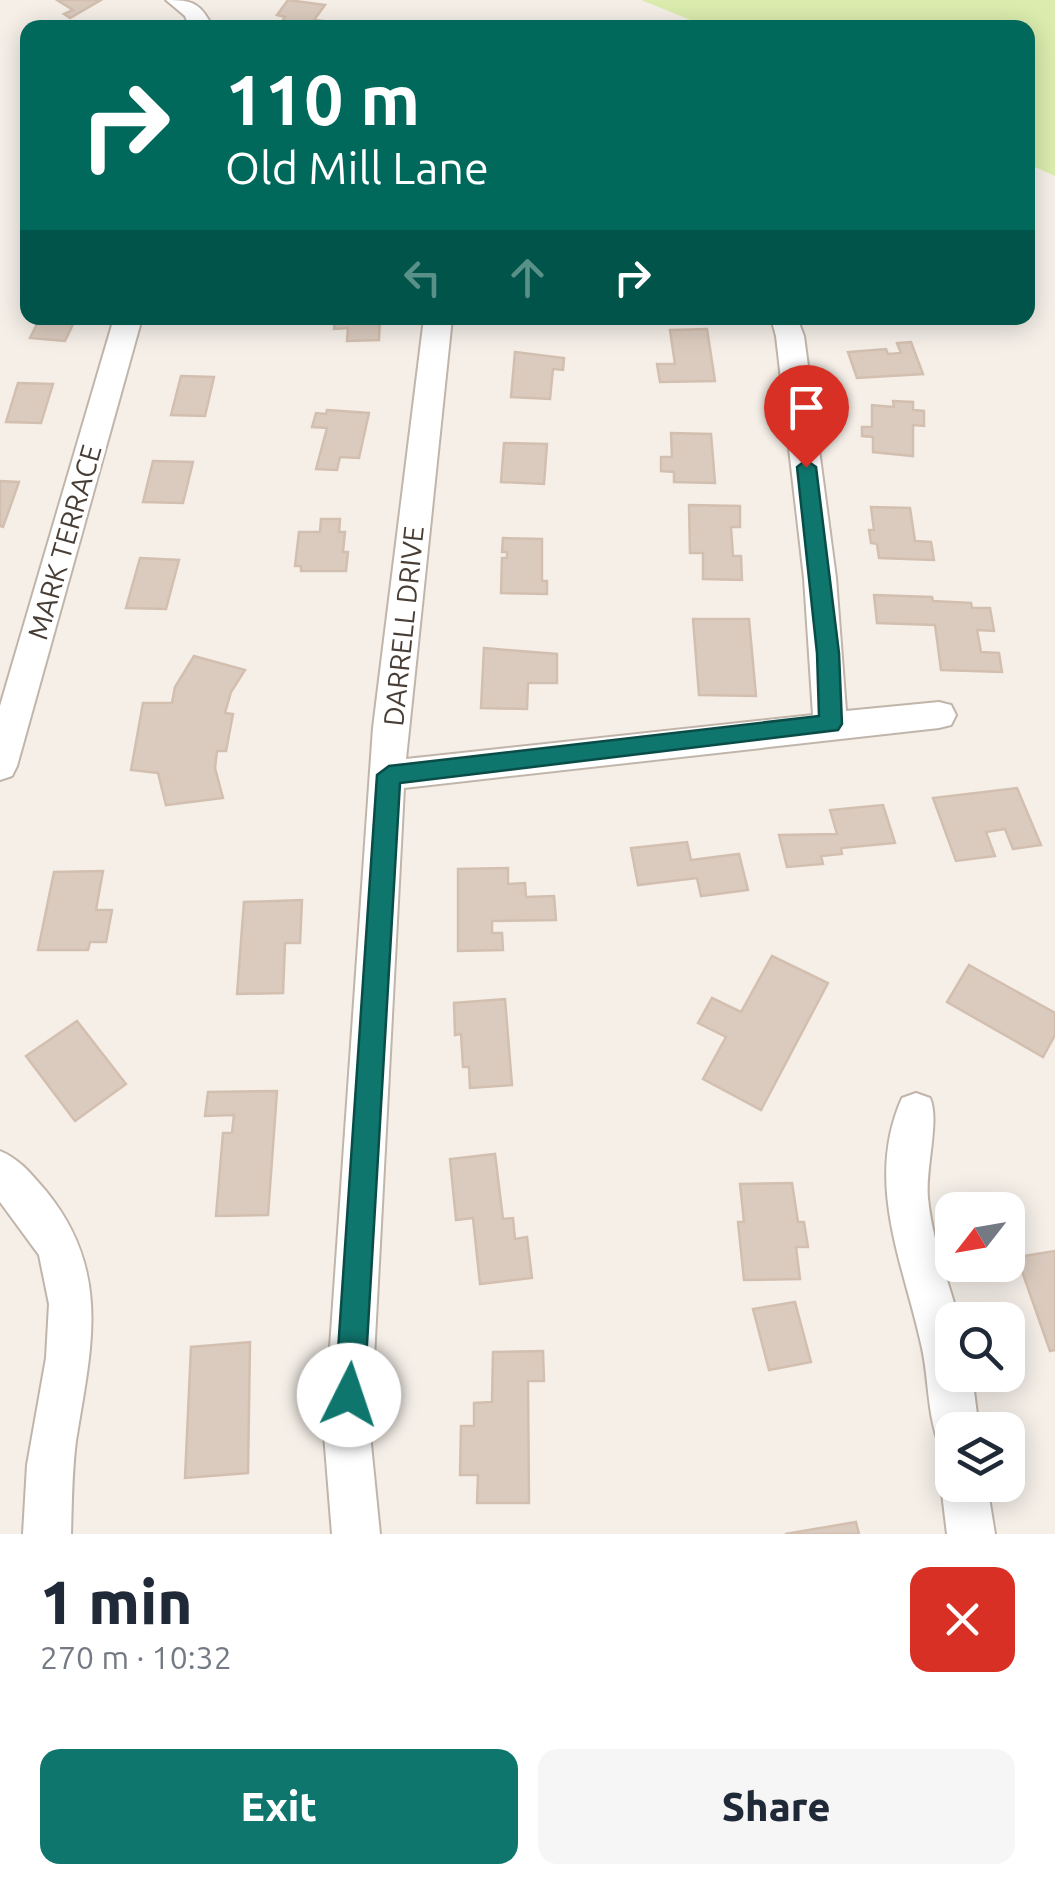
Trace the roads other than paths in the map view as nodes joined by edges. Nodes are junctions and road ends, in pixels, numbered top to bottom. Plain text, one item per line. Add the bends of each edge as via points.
1 (177, 0) edge
2 (198, 20) edge
3 (126, 325) edge
4 (437, 325) edge
5 (786, 325) edge
6 (9, 703) edge
7 (939, 714) dead end
8 (830, 724) junction
9 (0, 766) edge
10 (389, 775) junction
11 (916, 1112) dead end
12 (0, 1171) edge
13 (953, 1412) edge
14 (966, 1502) edge
15 (47, 1534) edge
16 (356, 1534) edge
17 (971, 1534) edge

1 - 2 street
3 - 6 street, MARK TERRACE
4 - 10 street, DARRELL DRIVE
5 - 8 street via 828,653
6 - 9 street, MARK TERRACE
7 - 8 street
8 - 10 street
10 - 16 street, DARRELL DRIVE via 347,1434
11 - 13 street via 904,1164 906,1198 944,1344
12 - 15 street via 60,1252 70,1300
14 - 17 street

